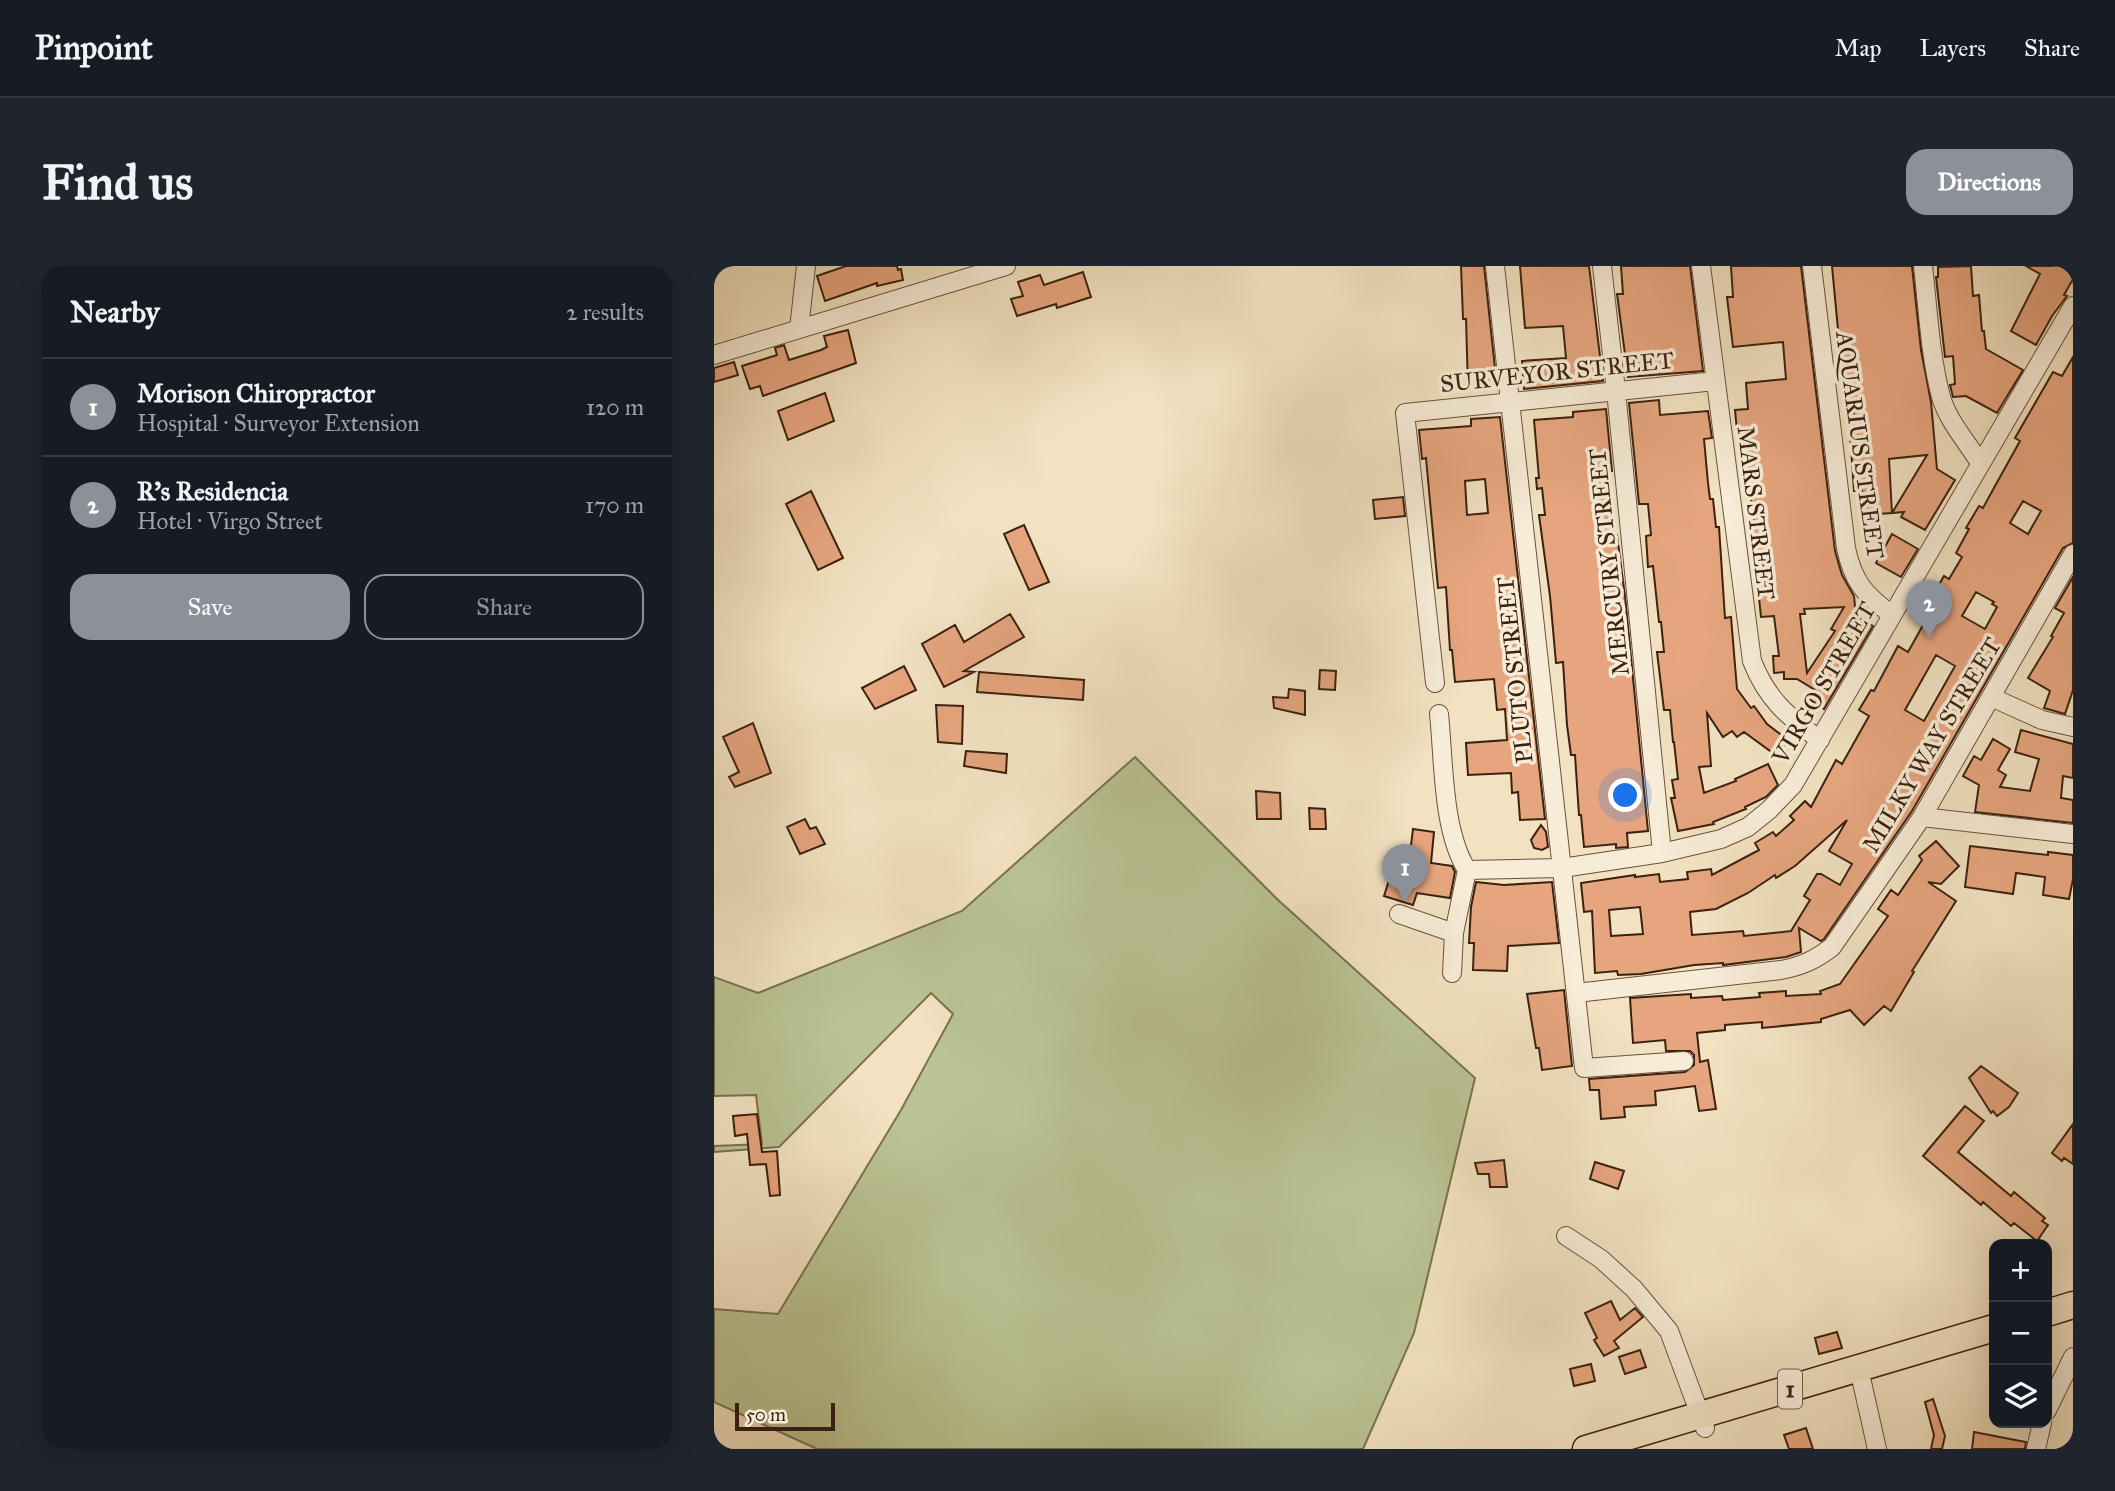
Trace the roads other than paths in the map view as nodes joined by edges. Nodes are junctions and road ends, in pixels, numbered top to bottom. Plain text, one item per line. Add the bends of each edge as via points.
1 (806, 266) edge
2 (1006, 266) edge
3 (1495, 266) edge
4 (1601, 266) edge
5 (1701, 266) edge
6 (1812, 266) edge
7 (1923, 266) edge
8 (2073, 306) edge
9 (799, 329) junction
10 (714, 355) edge
11 (1715, 381) junction
12 (1616, 391) junction
13 (1509, 402) junction
14 (1980, 463) junction
15 (2073, 554) edge
16 (1892, 615) junction
17 (1435, 683) dead end
18 (1991, 697) junction
19 (1439, 714) dead end
20 (2073, 727) edge
21 (1819, 740) junction
22 (1922, 817) junction
23 (2073, 834) edge
24 (1662, 853) junction
25 (1562, 868) junction
26 (1467, 870) junction
27 (1399, 914) dead end
28 (1454, 933) junction
29 (1452, 973) dead end
30 (1576, 993) junction
31 (1684, 1061) dead end
32 (1566, 1236) dead end
33 (2073, 1305) edge
34 (2052, 1311) edge
35 (2073, 1320) edge
36 (2052, 1326) edge
37 (1989, 1330) edge
38 (1989, 1344) edge
39 (2073, 1357) edge
40 (1861, 1375) junction
41 (2052, 1400) edge
42 (1703, 1421) junction
43 (2041, 1428) edge
44 (1586, 1449) edge
45 (1633, 1449) edge
46 (1877, 1449) edge
47 (2036, 1449) edge

1 - 9 street
2 - 9 street
3 - 13 street, PLUTO STREET
4 - 12 street, MERCURY STREET
5 - 11 street, MARS STREET
6 - 16 street, AQUARIUS STREET via 1851,571 1871,600
7 - 14 street via 1941,397
8 - 14 street, VIRGO STREET
9 - 10 street
11 - 12 street, SURVEYOR STREET
11 - 21 street, MARS STREET via 1752,662 1769,696
12 - 13 street, SURVEYOR STREET
12 - 24 street, MERCURY STREET
13 - 17 street, SURVEYOR STREET via 1405,413
13 - 25 street, PLUTO STREET
14 - 16 street, VIRGO STREET
15 - 18 street, MILKY WAY STREET
16 - 21 street, VIRGO STREET
18 - 20 street via 2042,720
18 - 22 street, MILKY WAY STREET
19 - 26 street via 1451,833
21 - 24 street, VIRGO STREET via 1784,796 1748,827 1721,839
22 - 23 street
22 - 30 street, MILKY WAY STREET via 1832,947 1815,959 1782,970
24 - 25 street, VIRGO STREET
25 - 26 street, VIRGO STREET
25 - 30 street, PLUTO STREET
26 - 28 street
27 - 28 street
28 - 29 street
30 - 31 street, PLUTO STREET via 1584,1068
32 - 42 street via 1634,1289 1669,1331
33 - 34 highway
35 - 36 highway
37 - 40 highway, 1
38 - 40 highway, 1
39 - 41 street
40 - 42 highway, 1
40 - 46 street
42 - 44 highway, 1
42 - 45 highway, 1
43 - 47 street

